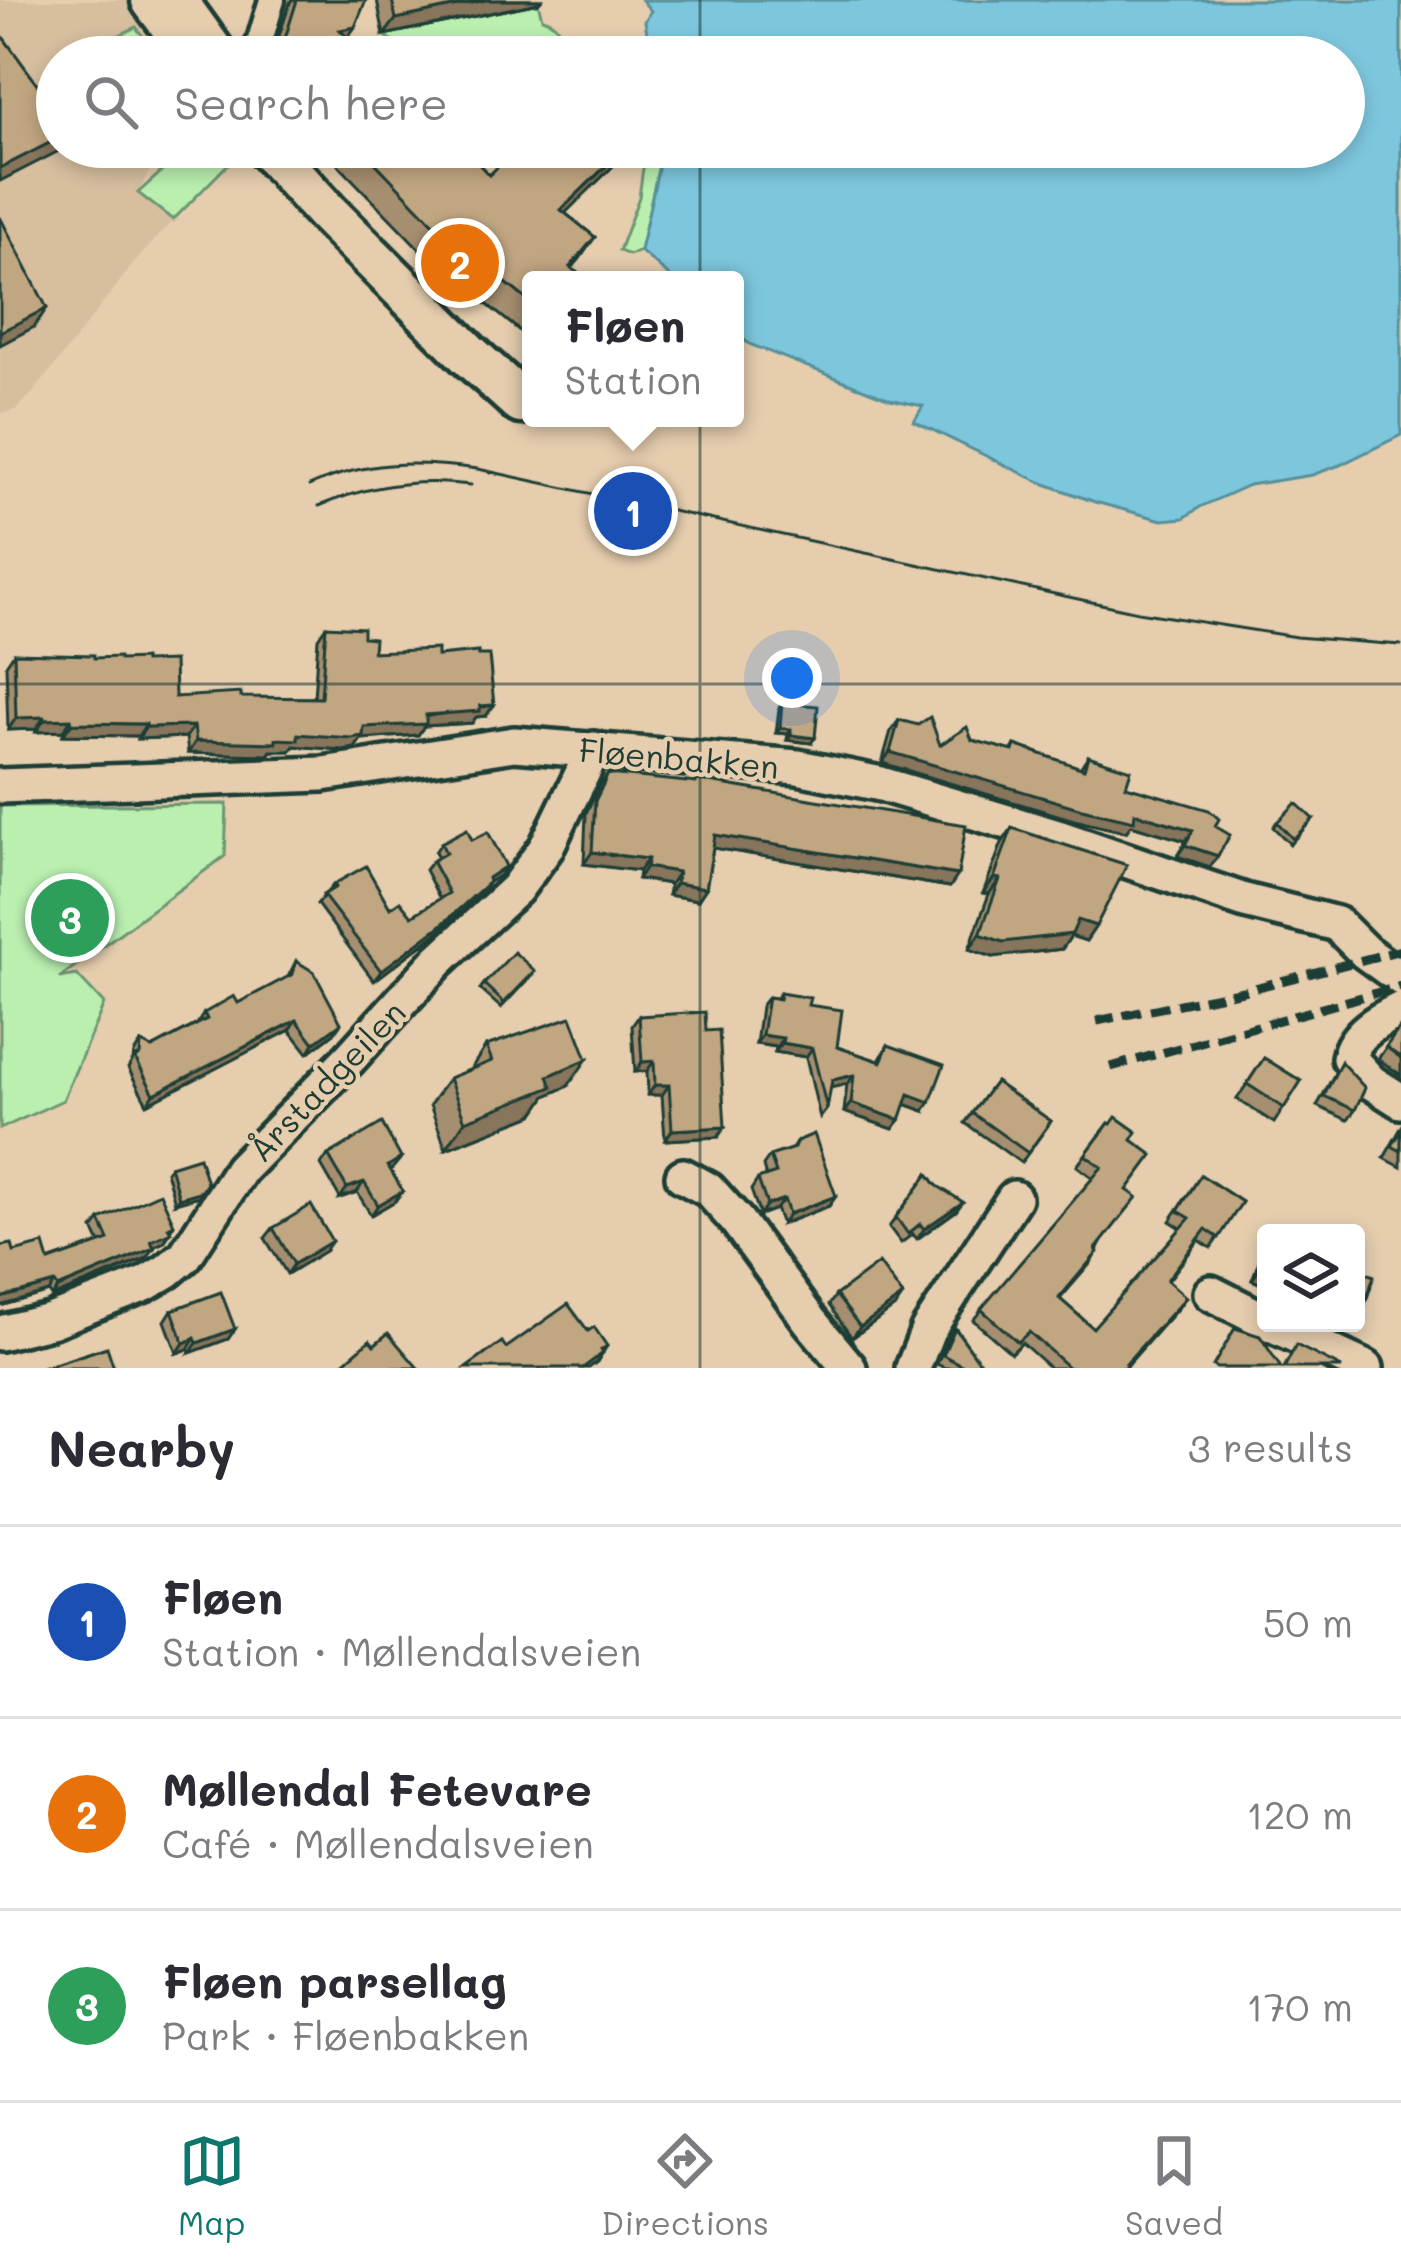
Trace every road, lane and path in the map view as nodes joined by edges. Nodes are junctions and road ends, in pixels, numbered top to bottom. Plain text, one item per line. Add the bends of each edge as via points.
1 (153, 0) edge
2 (186, 0) edge
3 (272, 0) edge
4 (180, 36) edge
5 (211, 36) edge
6 (261, 36) edge
7 (286, 168) edge
8 (521, 402) dead end
9 (594, 749) junction
10 (0, 786) edge
11 (1401, 978) edge
12 (1401, 1009) edge
13 (1401, 1101) edge
14 (682, 1176) dead end
15 (1014, 1198) dead end
16 (1211, 1293) dead end
17 (1257, 1316) edge
18 (1289, 1332) edge
19 (0, 1333) edge
20 (849, 1368) edge
21 (913, 1368) edge
22 (1366, 1368) edge

1 - 4 street
2 - 5 street
3 - 6 street
7 - 8 street
9 - 10 street, Fløenbakken via 514,744 322,774
9 - 11 street, Fløenbakken via 864,780 1337,924
9 - 19 street, Årstadgeilen via 531,870 241,1168 185,1256 146,1284
12 - 13 street via 1358,1039 1349,1058
14 - 20 street via 709,1190 737,1221
15 - 21 street via 928,1330
16 - 17 street
18 - 22 street

